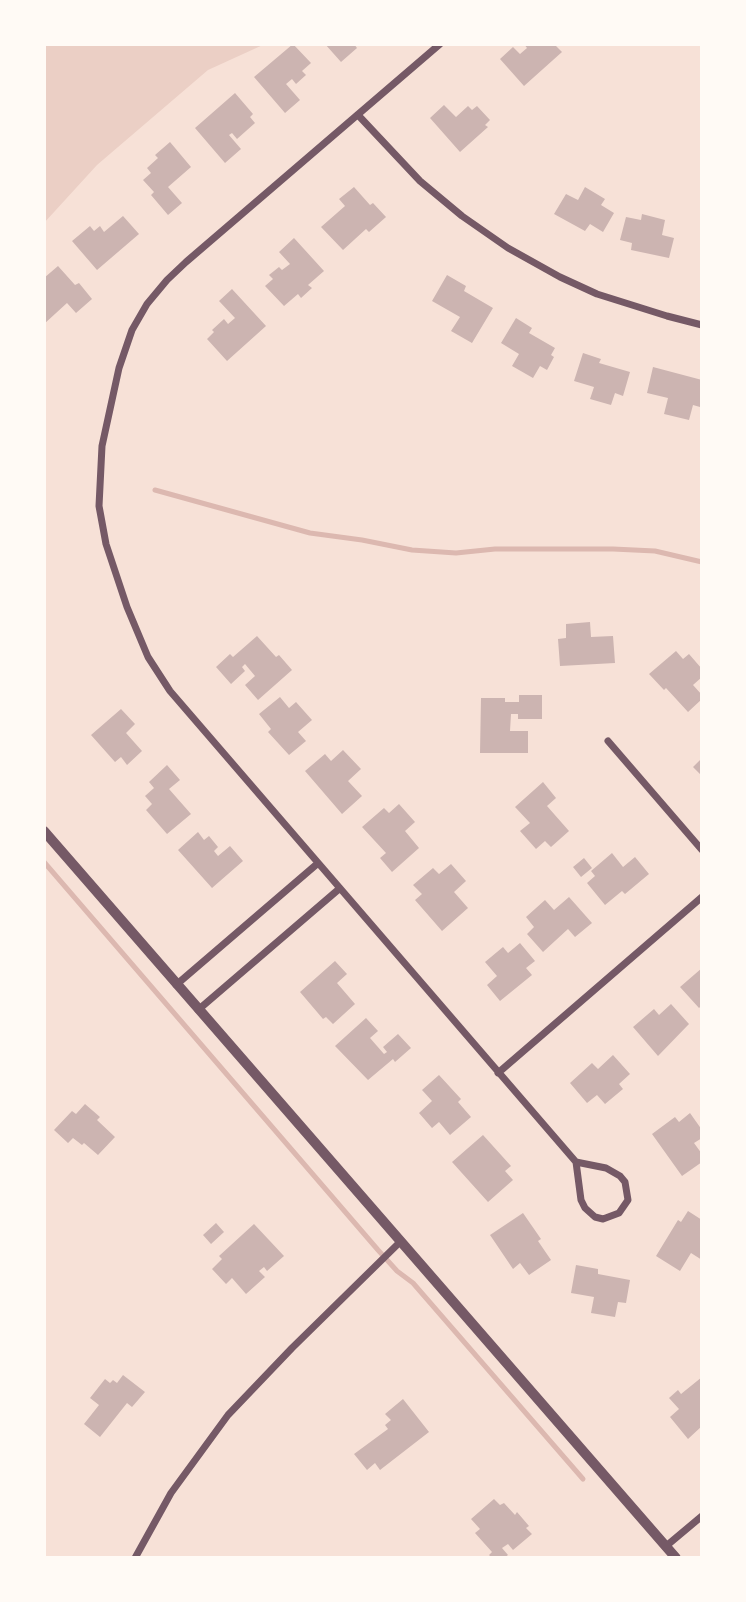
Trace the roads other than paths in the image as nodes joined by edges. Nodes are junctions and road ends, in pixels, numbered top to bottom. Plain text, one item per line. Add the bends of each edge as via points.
1 (440, 44) edge
2 (358, 115) junction
3 (702, 325) edge
4 (608, 741) dead end
5 (44, 831) edge
6 (702, 850) edge
7 (317, 864) junction
8 (339, 889) junction
9 (702, 897) edge
10 (176, 985) junction
11 (198, 1010) junction
12 (498, 1073) junction
13 (576, 1162) junction
14 (400, 1242) junction
15 (702, 1516) edge
16 (665, 1546) junction
17 (135, 1558) edge
18 (676, 1558) edge

1 - 2 street
2 - 3 street via 420,181 508,248 597,293
2 - 7 street via 187,262 147,304 119,368 99,479 106,544 148,657 182,706
4 - 6 street
5 - 10 street
7 - 8 street
7 - 10 street
8 - 11 street
8 - 12 street
9 - 12 street
10 - 11 street
11 - 14 street
12 - 13 street
13 - 13 street via 585,1208 603,1219 620,1213 628,1200 621,1176
14 - 16 street
14 - 17 street via 228,1415 177,1485
15 - 16 street
16 - 18 street

